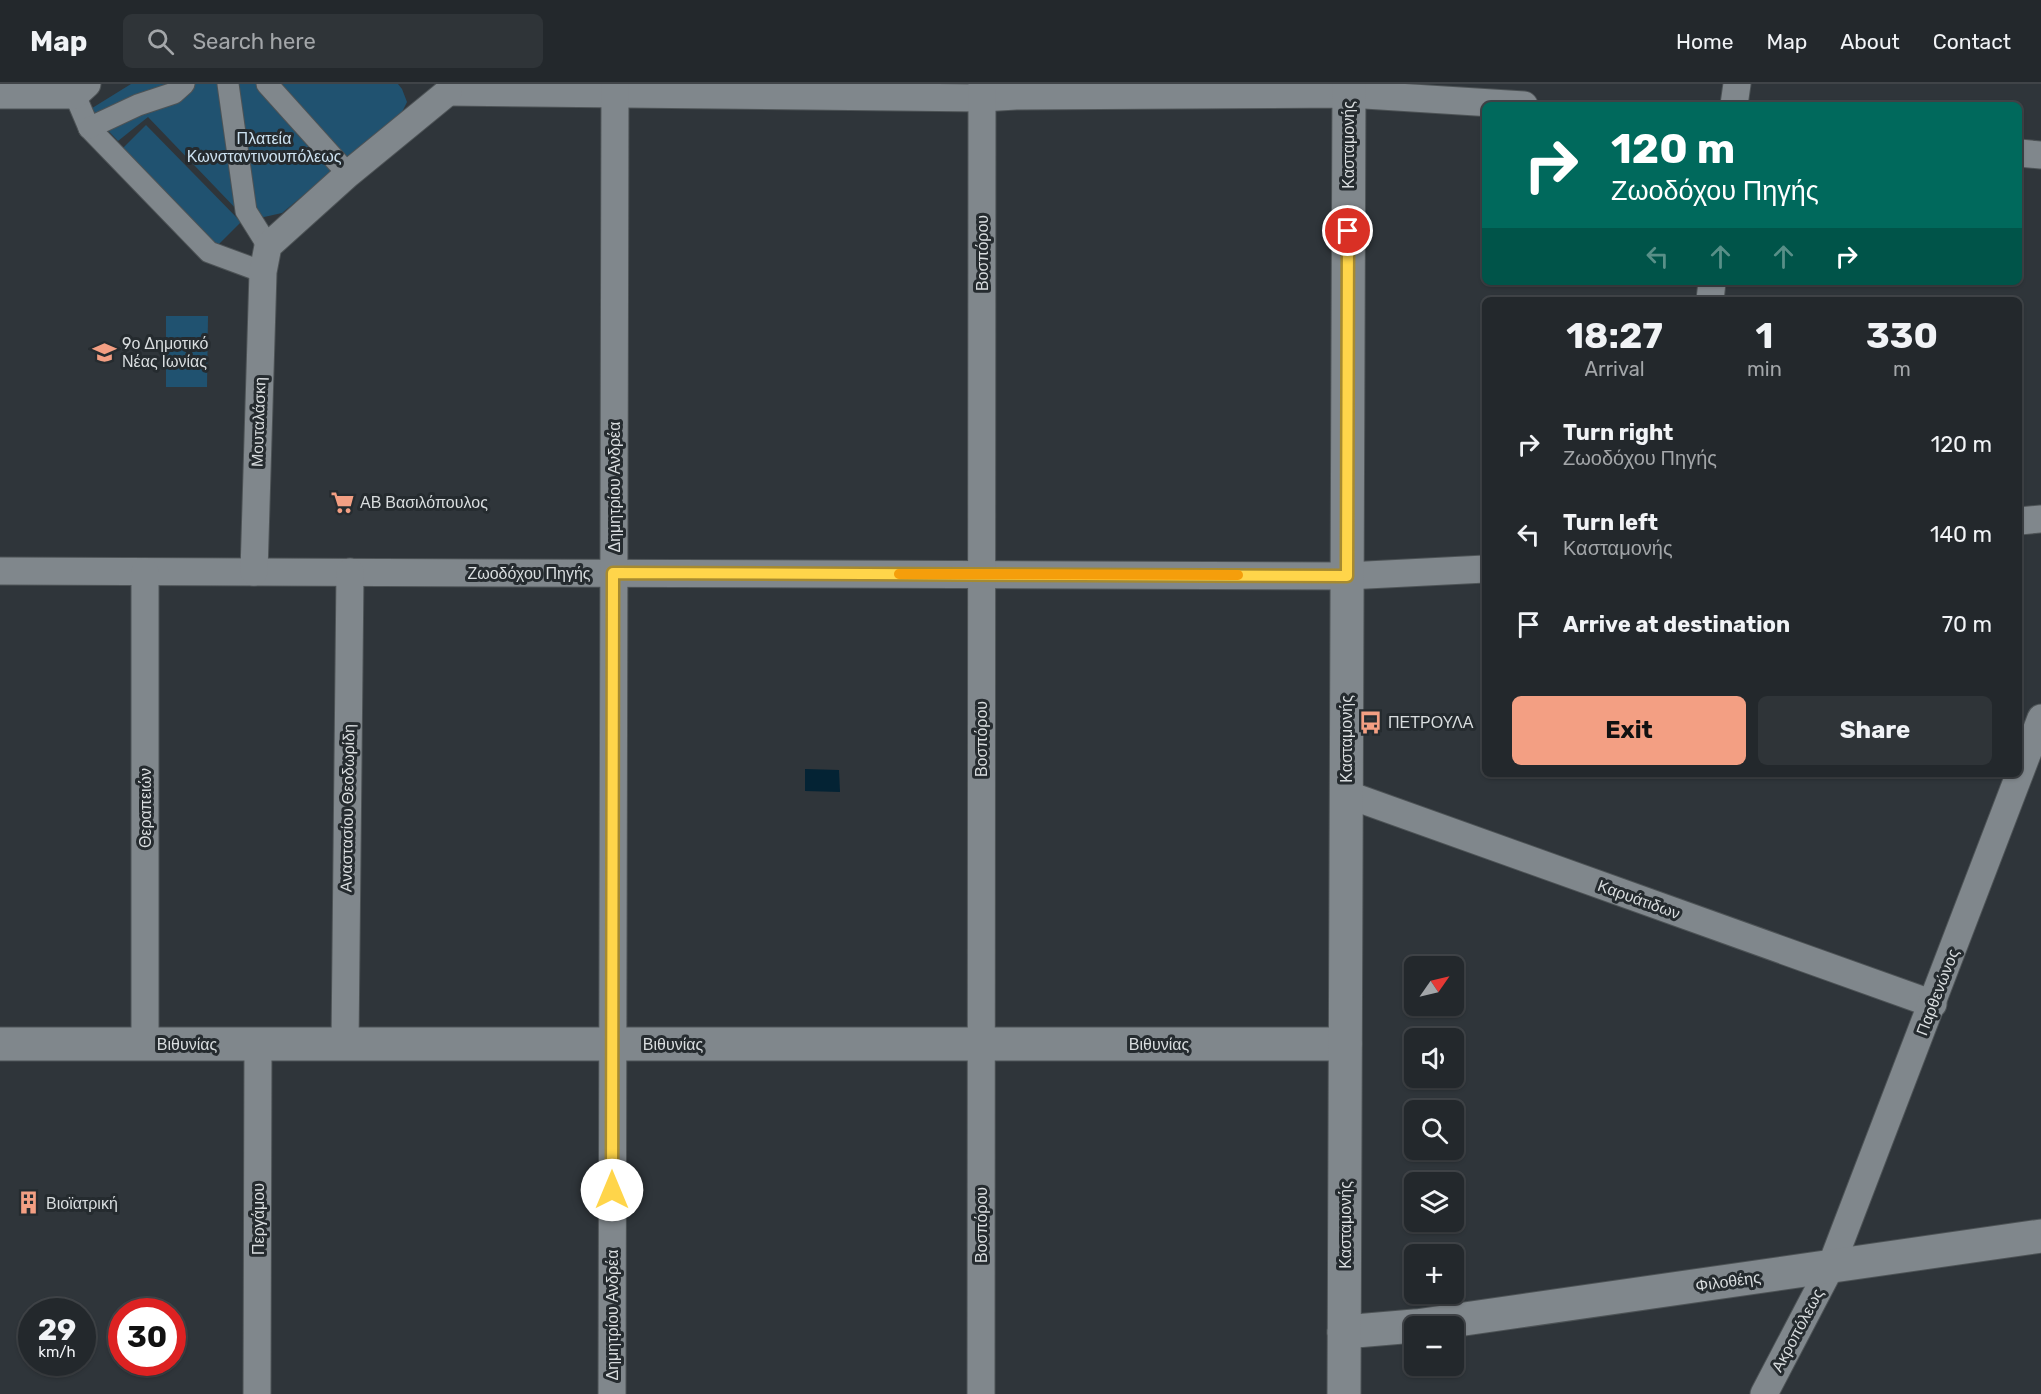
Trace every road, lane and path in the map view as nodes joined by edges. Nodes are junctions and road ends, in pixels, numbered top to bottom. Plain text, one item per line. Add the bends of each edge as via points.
1 (184, 84) edge
2 (228, 84) edge
3 (267, 84) edge
4 (1737, 84) edge
5 (443, 88) edge
6 (81, 89) edge
7 (1349, 89) edge
8 (615, 90) edge
9 (982, 91) edge
10 (0, 95) edge
11 (1491, 102) edge
12 (1734, 102) edge
13 (89, 128) junction
14 (2022, 153) edge
15 (2041, 155) edge
16 (348, 174) junction
17 (265, 259) junction
18 (2041, 519) edge
19 (2022, 522) edge
20 (1482, 569) edge
21 (0, 571) edge
22 (145, 572) junction
23 (254, 572) junction
24 (350, 572) junction
25 (613, 573) junction
26 (981, 575) junction
27 (1347, 576) junction
28 (2041, 718) edge
29 (2022, 768) edge
30 (2019, 777) edge
31 (1346, 794) junction
32 (1933, 1004) junction
33 (0, 1044) edge
34 (145, 1044) junction
35 (258, 1044) junction
36 (345, 1044) junction
37 (612, 1044) junction
38 (981, 1044) junction
39 (1345, 1044) junction
40 (2041, 1236) edge
41 (1831, 1266) junction
42 (1464, 1319) edge
43 (1404, 1327) edge
44 (1344, 1332) junction
45 (257, 1394) edge
46 (612, 1394) edge
47 (981, 1394) edge
48 (1344, 1394) edge
49 (1764, 1394) edge

1 - 13 street via 174,93
2 - 17 street via 246,211
3 - 16 street
4 - 12 street
5 - 8 street
5 - 16 street
6 - 10 street
6 - 13 street
7 - 9 street via 1016,96
7 - 11 street
7 - 27 street, Κασταμονής
8 - 9 street
8 - 25 street, Δημητρίου Ανδρέα
9 - 26 street, Βοσπόρου
13 - 17 street via 209,252
14 - 15 street
16 - 17 street
17 - 23 street, Μουταλάσκη
18 - 19 street
20 - 27 street, Ζωοδόχου Πηγής
21 - 22 street, Ζωοδόχου Πηγής
22 - 23 street, Ζωοδόχου Πηγής
22 - 34 street, Θεραπειών
23 - 24 street, Ζωοδόχου Πηγής
24 - 25 street, Ζωοδόχου Πηγής
24 - 36 street, Αναστασίου Θεοδωρίδη
25 - 26 street, Ζωοδόχου Πηγής
25 - 37 street, Δημητρίου Ανδρέα
26 - 27 street, Ζωοδόχου Πηγής
26 - 38 street, Βοσπόρου
27 - 31 street, Κασταμονής
28 - 29 street, Παρθενώνος
30 - 32 street, Παρθενώνος
31 - 32 street, Καρυάτιδων
31 - 39 street, Κασταμονής
32 - 41 street, Παρθενώνος
33 - 34 street, Βιθυνίας
34 - 35 street, Βιθυνίας
35 - 36 street, Βιθυνίας
35 - 45 street, Περγάμου
36 - 37 street, Βιθυνίας
37 - 38 street, Βιθυνίας
37 - 46 street, Δημητρίου Ανδρέα
38 - 39 street, Βιθυνίας
38 - 47 street, Βοσπόρου
39 - 44 street, Κασταμονής
40 - 41 street, Φιλοθέης
41 - 42 street, Φιλοθέης
41 - 49 street, Ακροπόλεως
43 - 44 street, Φιλοθέης
44 - 48 street, Κασταμονής

